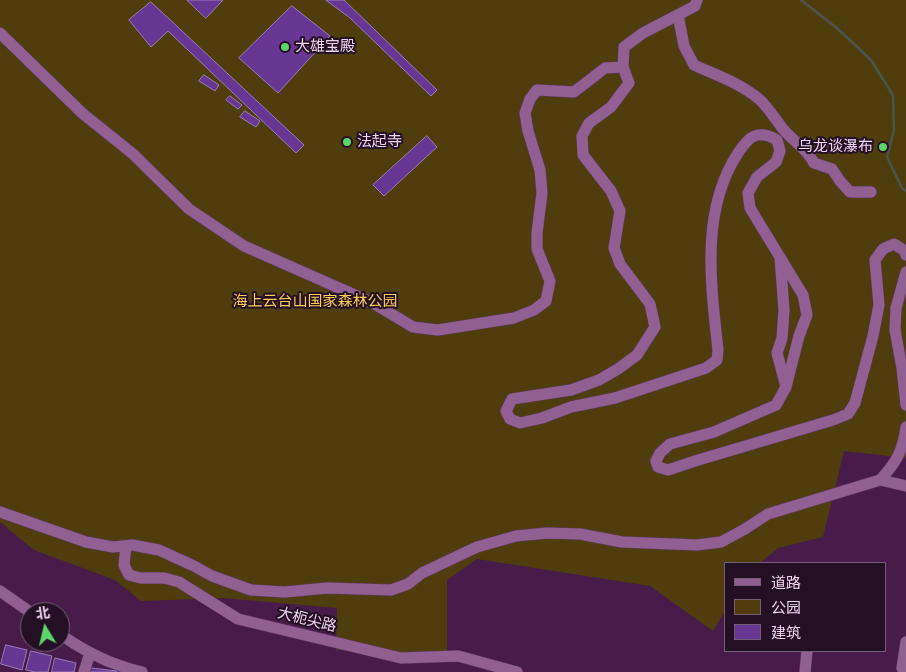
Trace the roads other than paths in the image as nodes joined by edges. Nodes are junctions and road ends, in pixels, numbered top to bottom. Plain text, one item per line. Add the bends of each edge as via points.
1 (697, 0) edge
2 (678, 15) junction
3 (0, 33) edge
4 (623, 67) junction
5 (870, 192) dead end
6 (906, 255) edge
7 (780, 257) junction
8 (906, 272) edge
9 (786, 387) junction
10 (906, 405) edge
11 (906, 428) edge
12 (880, 480) junction
13 (906, 486) edge
14 (0, 512) edge
15 (126, 546) junction
16 (0, 591) edge
17 (20, 605) edge
18 (70, 641) edge
19 (906, 642) edge
20 (807, 652) edge
21 (90, 653) junction
22 (906, 671) edge
23 (84, 672) edge
24 (142, 672) edge
25 (517, 672) edge
26 (805, 672) edge

1 - 2 street via 695,6
2 - 4 street via 624,47
2 - 5 street via 684,46 694,65 734,82 758,99 814,163 832,169 850,192
3 - 4 street via 82,113 132,154 189,208 244,246 373,303 413,327 438,330 514,318 546,301 550,281 538,249 537,232 542,193 540,170 525,113 537,90 574,92 605,68
4 - 7 street via 629,83 611,107 589,123 582,136 583,155 612,191 620,211 614,248 620,264 650,304 655,327 637,355 618,370 571,390 512,399 506,410 510,419 520,423 615,398 706,368 717,360 710,278 715,206 733,160 746,141 766,134 777,140 780,151 776,162 757,177 748,193 750,208
6 - 9 street via 894,244 882,249 875,260 879,305 855,402 848,414 668,470 658,468 656,461 670,444 714,432 776,405
7 - 9 street via 784,310 778,353
7 - 9 street via 803,295 806,315
8 - 10 street via 896,308 895,330
11 - 12 street via 904,446 892,468
12 - 13 street
12 - 15 street via 768,514 721,542 697,545 622,542 580,534 547,533 516,536 477,547 391,590 251,590 212,576 159,550
14 - 15 street via 86,542
15 - 25 street, 大枙尖路 via 124,565 129,575 179,582 238,619 401,658 458,656
16 - 17 street
18 - 21 street
19 - 22 street via 902,668
20 - 26 street
21 - 23 street
21 - 24 street

